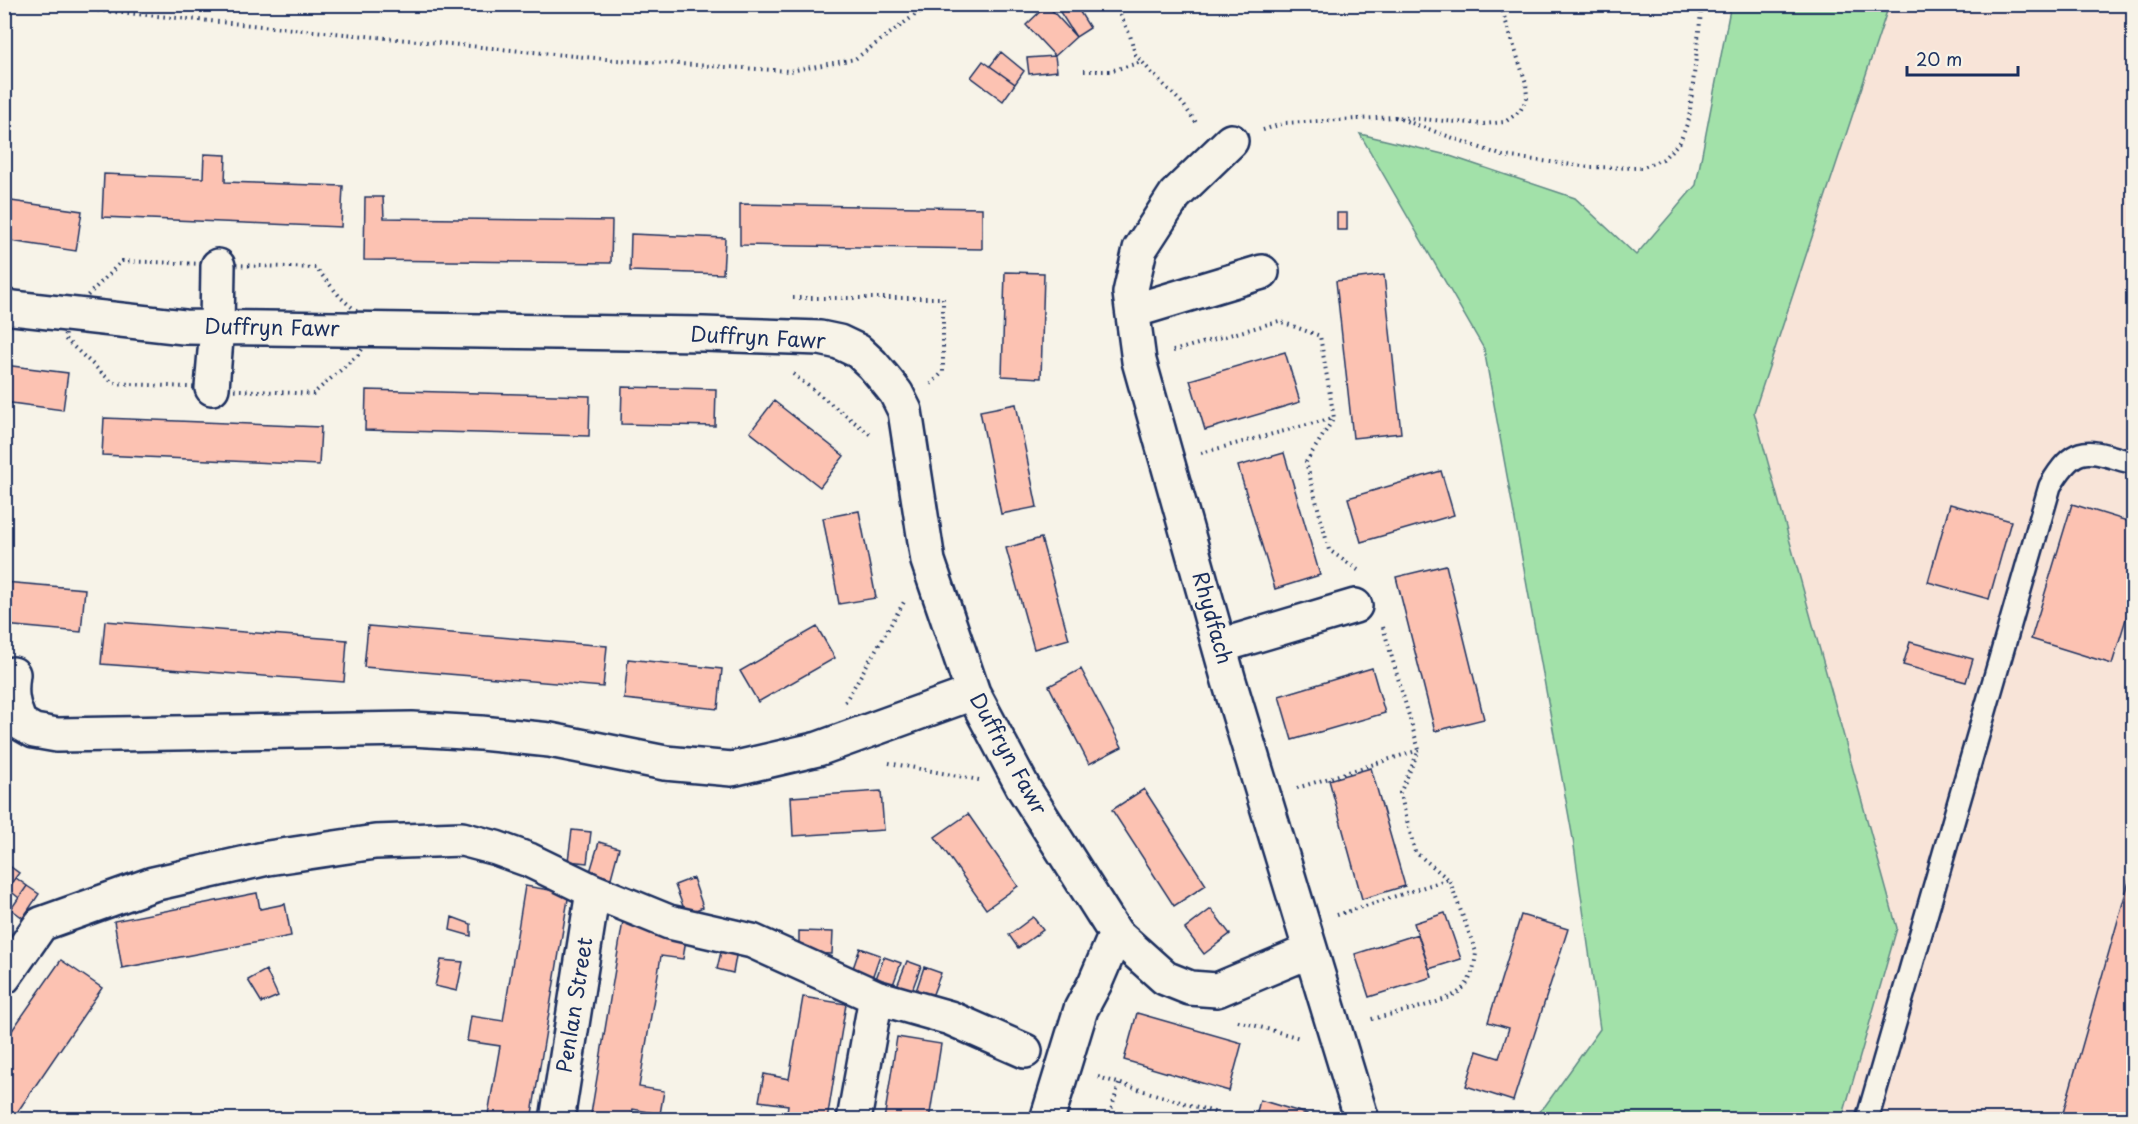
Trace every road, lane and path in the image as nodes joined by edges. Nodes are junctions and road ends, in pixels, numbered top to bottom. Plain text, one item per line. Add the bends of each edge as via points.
1 (32, 4) edge
2 (930, 4) edge
3 (1115, 4) edge
4 (1500, 4) edge
5 (1702, 4) edge
6 (1142, 62) junction
7 (1084, 71) dead end
8 (1395, 117) junction
9 (1225, 147) junction
10 (218, 266) dead end
11 (1262, 272) dead end
12 (4, 307) edge
13 (1133, 311) junction
14 (217, 327) junction
15 (1138, 361) junction
16 (789, 371) dead end
17 (212, 388) dead end
18 (1168, 461) junction
19 (2133, 464) edge
20 (915, 470) junction
21 (1355, 606) dead end
22 (1220, 646) junction
23 (13, 674) dead end
24 (973, 693) junction
25 (1264, 798) junction
26 (1449, 879) junction
27 (593, 891) junction
28 (1116, 934) junction
29 (1306, 939) junction
30 (4, 977) edge
31 (876, 997) junction
32 (1334, 1029) junction
33 (1025, 1051) dead end
34 (1063, 1066) junction
35 (1119, 1084) junction
36 (557, 1119) edge
37 (854, 1119) edge
38 (1047, 1119) edge
39 (1108, 1119) edge
40 (1219, 1119) edge
41 (1362, 1119) edge
42 (1867, 1119) edge

1 - 2 path via 615,60 790,71 855,59
3 - 6 path
4 - 8 path via 1526,83 1527,99 1520,111 1504,122 1483,124
5 - 8 path via 1689,119 1680,142 1663,159 1641,168 1590,167 1503,156
6 - 7 path via 1110,71
6 - 9 path
8 - 9 path via 1285,123
9 - 13 street, Rhydfach via 1175,195 1140,249 1130,293
10 - 14 street
11 - 13 street
12 - 14 street, Duffryn Fawr via 184,327
13 - 15 street, Rhydfach
14 - 17 street
14 - 20 street, Duffryn Fawr via 820,338 858,351 896,393 905,411
15 - 18 street, Rhydfach
15 - 18 path via 1279,321 1320,336 1334,418
16 - 20 path
18 - 22 street, Rhydfach
19 - 42 lane via 2091,452 2073,455 2050,486
20 - 24 street, Duffryn Fawr via 928,561
21 - 22 street
22 - 25 street, Rhydfach
23 - 24 street via 12,704 20,723 34,731 57,735 412,729 550,740 665,763 732,769 818,748
24 - 28 street, Duffryn Fawr via 1024,789
25 - 26 path via 1419,750 1400,794 1415,852
25 - 29 street, Rhydfach
26 - 29 path
26 - 32 path via 1476,952 1470,977 1461,990 1448,998
27 - 30 street via 529,860 462,839 364,843 268,858 153,884 41,924
27 - 31 street via 669,922 752,940
27 - 36 street, Penlan Street
28 - 29 street, Duffryn Fawr via 1165,978 1190,988 1217,990
28 - 34 street via 1081,1009
29 - 32 street, Rhydfach
31 - 33 street via 950,1018
31 - 37 street
32 - 41 street, Rhydfach
34 - 35 path
34 - 38 street
35 - 39 path
35 - 40 path via 1217,1113

